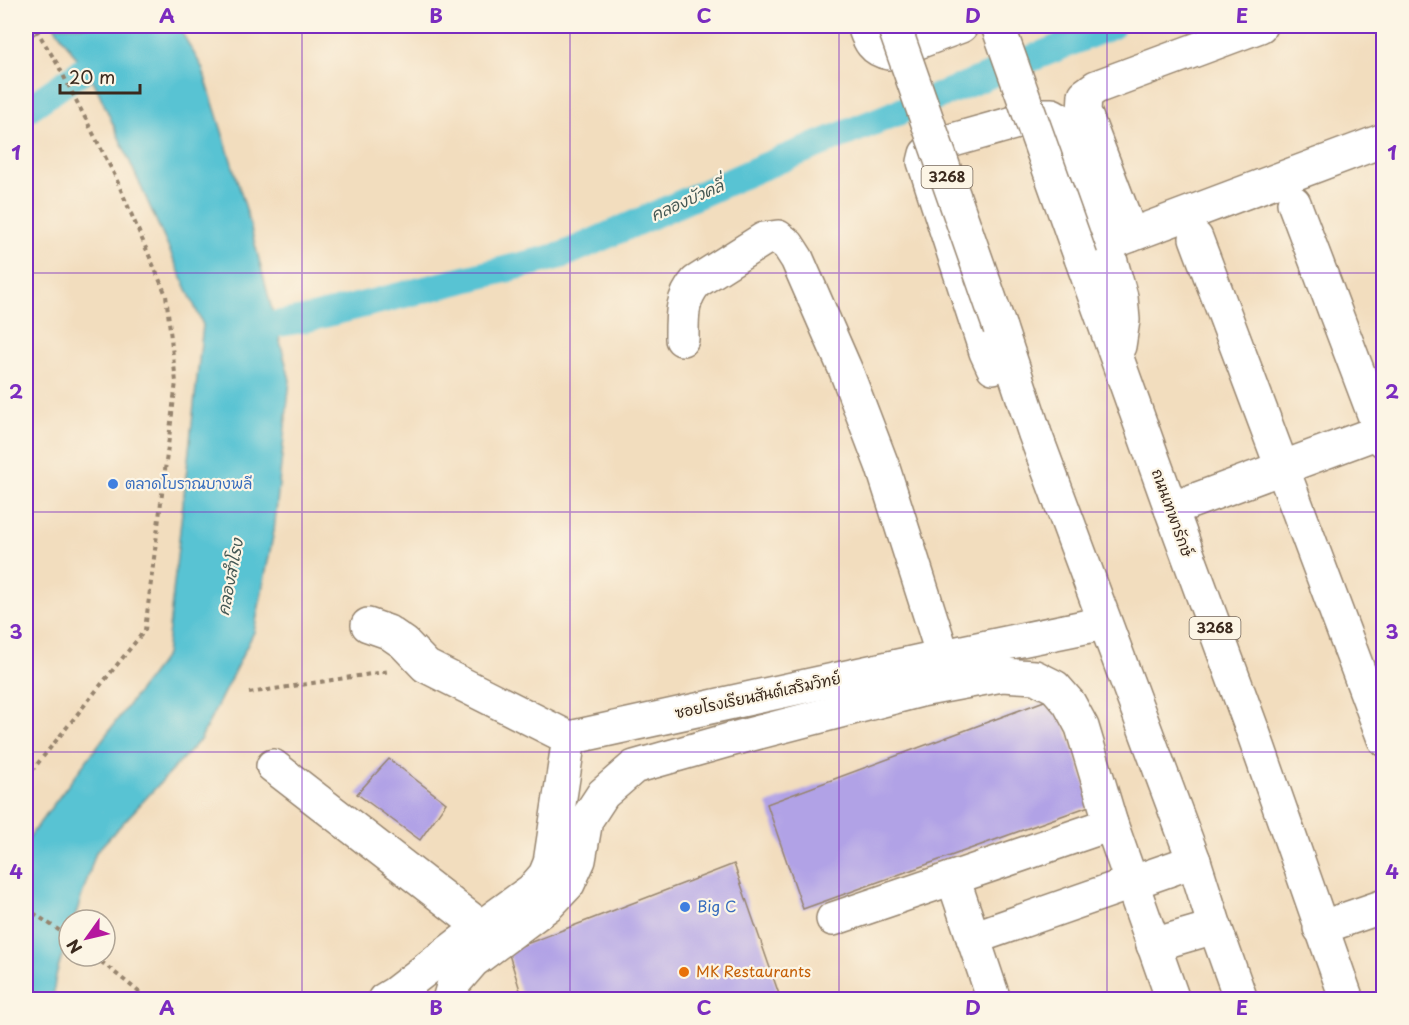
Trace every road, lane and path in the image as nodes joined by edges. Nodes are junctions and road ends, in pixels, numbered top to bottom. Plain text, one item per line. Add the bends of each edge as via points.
1 (34, 26) edge
2 (864, 26) edge
3 (894, 26) edge
4 (961, 26) edge
5 (998, 26) edge
6 (1260, 26) edge
7 (1383, 141) edge
8 (1294, 203) dead end
9 (1196, 238) dead end
10 (1106, 246) junction
11 (682, 339) dead end
12 (1035, 434) junction
13 (1382, 434) edge
14 (1282, 467) junction
15 (1171, 509) junction
16 (1104, 623) junction
17 (368, 625) dead end
18 (944, 656) junction
19 (426, 666) junction
20 (249, 693) dead end
21 (569, 738) junction
22 (1383, 739) edge
23 (273, 766) dead end
24 (26, 778) edge
25 (1111, 824) junction
26 (1194, 861) junction
27 (953, 878) junction
28 (1131, 882) junction
29 (1383, 906) edge
30 (26, 908) edge
31 (833, 919) dead end
32 (481, 927) junction
33 (1215, 927) junction
34 (1320, 928) junction
35 (57, 929) edge
36 (973, 938) junction
37 (1153, 945) junction
38 (109, 968) edge
39 (391, 998) edge
40 (149, 999) edge
41 (449, 999) edge
42 (994, 999) edge
43 (1173, 999) edge
44 (1241, 999) edge
45 (1347, 999) edge

1 - 24 path via 116,176 166,295 176,382 145,630
2 - 4 street via 871,44 889,53
3 - 12 street, 3268, bridge
5 - 10 street, ถนนเทพารักษ์ / 3268, bridge
6 - 10 street via 1096,87 1085,95 1084,111
7 - 10 street
8 - 13 street
9 - 14 street
10 - 12 street via 1071,135 1052,115 939,144 926,154 924,162 986,352 999,380
10 - 15 street, ถนนเทพารักษ์ / 3268 via 1118,360
11 - 18 street via 682,312 688,292 696,282 764,239 778,237 788,245 868,428
12 - 16 street, 3268
13 - 14 street
14 - 15 street
14 - 22 street
15 - 34 street, ถนนเทพารักษ์ / 3268
16 - 18 street, ซอยโรงเรียนสันต์เสริมวิทย์
16 - 26 street, 3268
17 - 19 street via 404,643
18 - 21 street, ซอยโรงเรียนสันต์เสริมวิทย์
19 - 20 path
19 - 21 street
21 - 32 street via 545,875 532,890
23 - 32 street
25 - 27 street
25 - 28 street
25 - 41 street via 1082,727 1055,687 1035,677 1002,675 921,690 729,740 634,767 603,794 586,820 579,860 568,884 548,906 473,961 454,983
26 - 28 street
26 - 33 street, 3268
27 - 31 street
27 - 36 street
28 - 36 street
28 - 37 street
29 - 34 street
30 - 35 path
32 - 39 street
33 - 37 street
33 - 44 street, 3268
34 - 45 street, ถนนเทพารักษ์ / 3268
36 - 42 street
37 - 43 street
38 - 40 path

